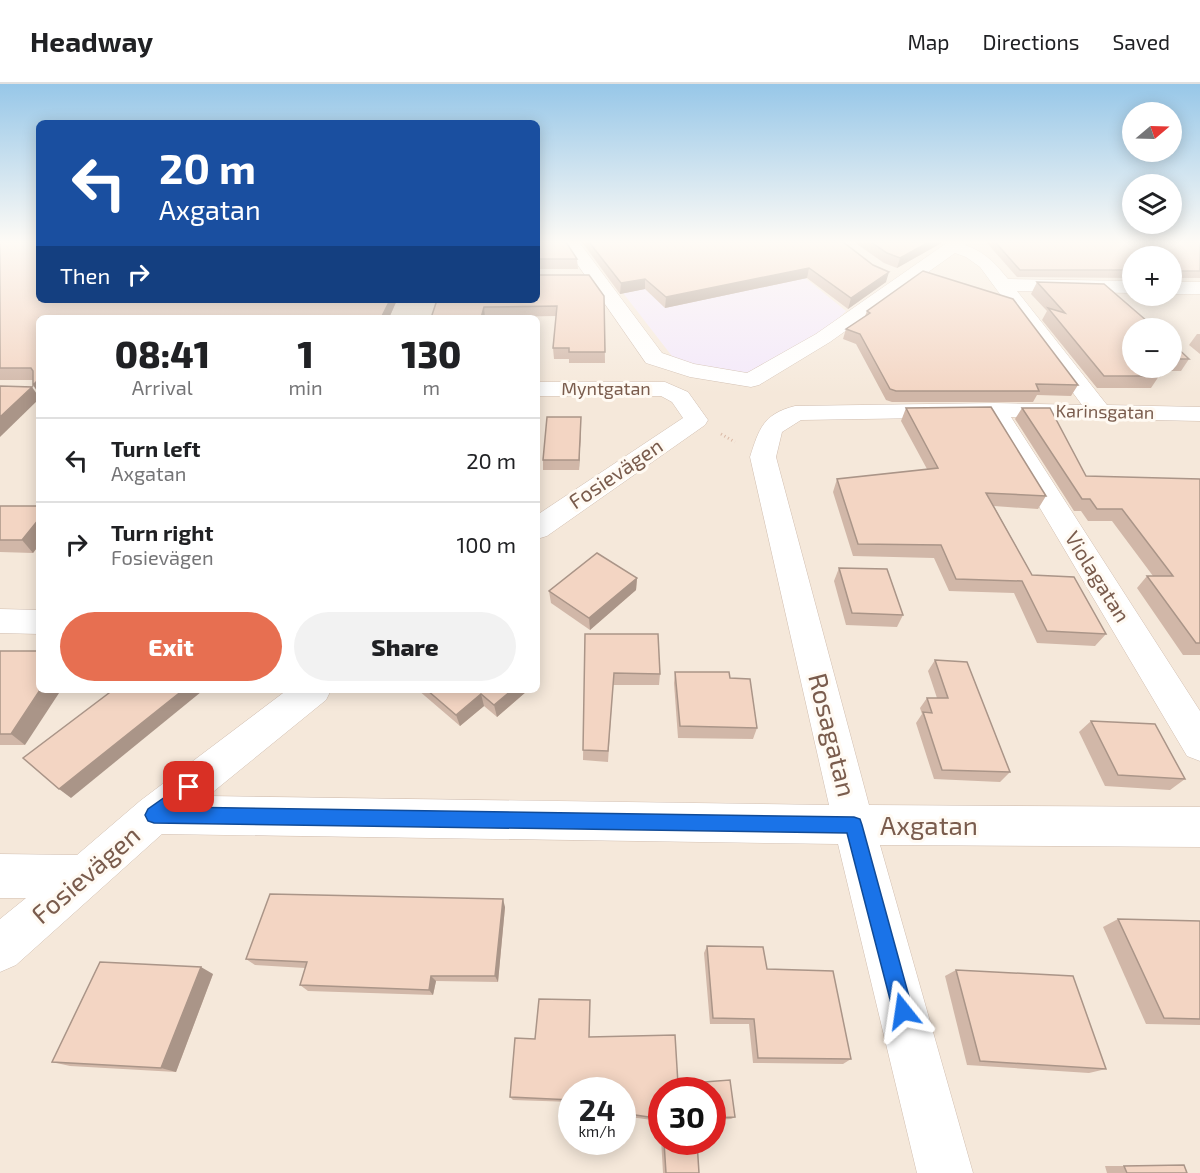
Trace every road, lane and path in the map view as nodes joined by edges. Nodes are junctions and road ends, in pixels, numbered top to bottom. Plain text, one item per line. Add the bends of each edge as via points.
1 (607, 293) edge
2 (876, 293) edge
3 (1009, 293) edge
4 (540, 389) edge
5 (994, 410) junction
6 (1100, 412) junction
7 (1200, 414) edge
8 (696, 420) junction
9 (763, 457) junction
10 (540, 527) edge
11 (0, 621) edge
12 (36, 621) edge
13 (309, 693) edge
14 (1200, 744) edge
15 (154, 815) junction
16 (854, 825) junction
17 (1200, 827) edge
18 (0, 876) edge
19 (85, 877) junction
20 (0, 949) edge
21 (945, 1173) edge

1 - 2 street via 654,358 690,370 751,380 823,338
3 - 6 street
4 - 8 street, Myntgatan via 665,389 680,397
5 - 6 street, Karinsgatan
5 - 9 street, Karinsgatan via 795,413 771,429
5 - 14 street, Violagatan
6 - 7 street, Karinsgatan
8 - 9 path
8 - 10 street, Fosievägen
9 - 16 street, Rosagatan
11 - 12 street
13 - 15 street, Fosievägen
15 - 16 street, Axgatan
15 - 19 street, Fosievägen
16 - 17 street, Axgatan
16 - 21 street, Rosagatan
18 - 19 street
19 - 20 street, Fosievägen

